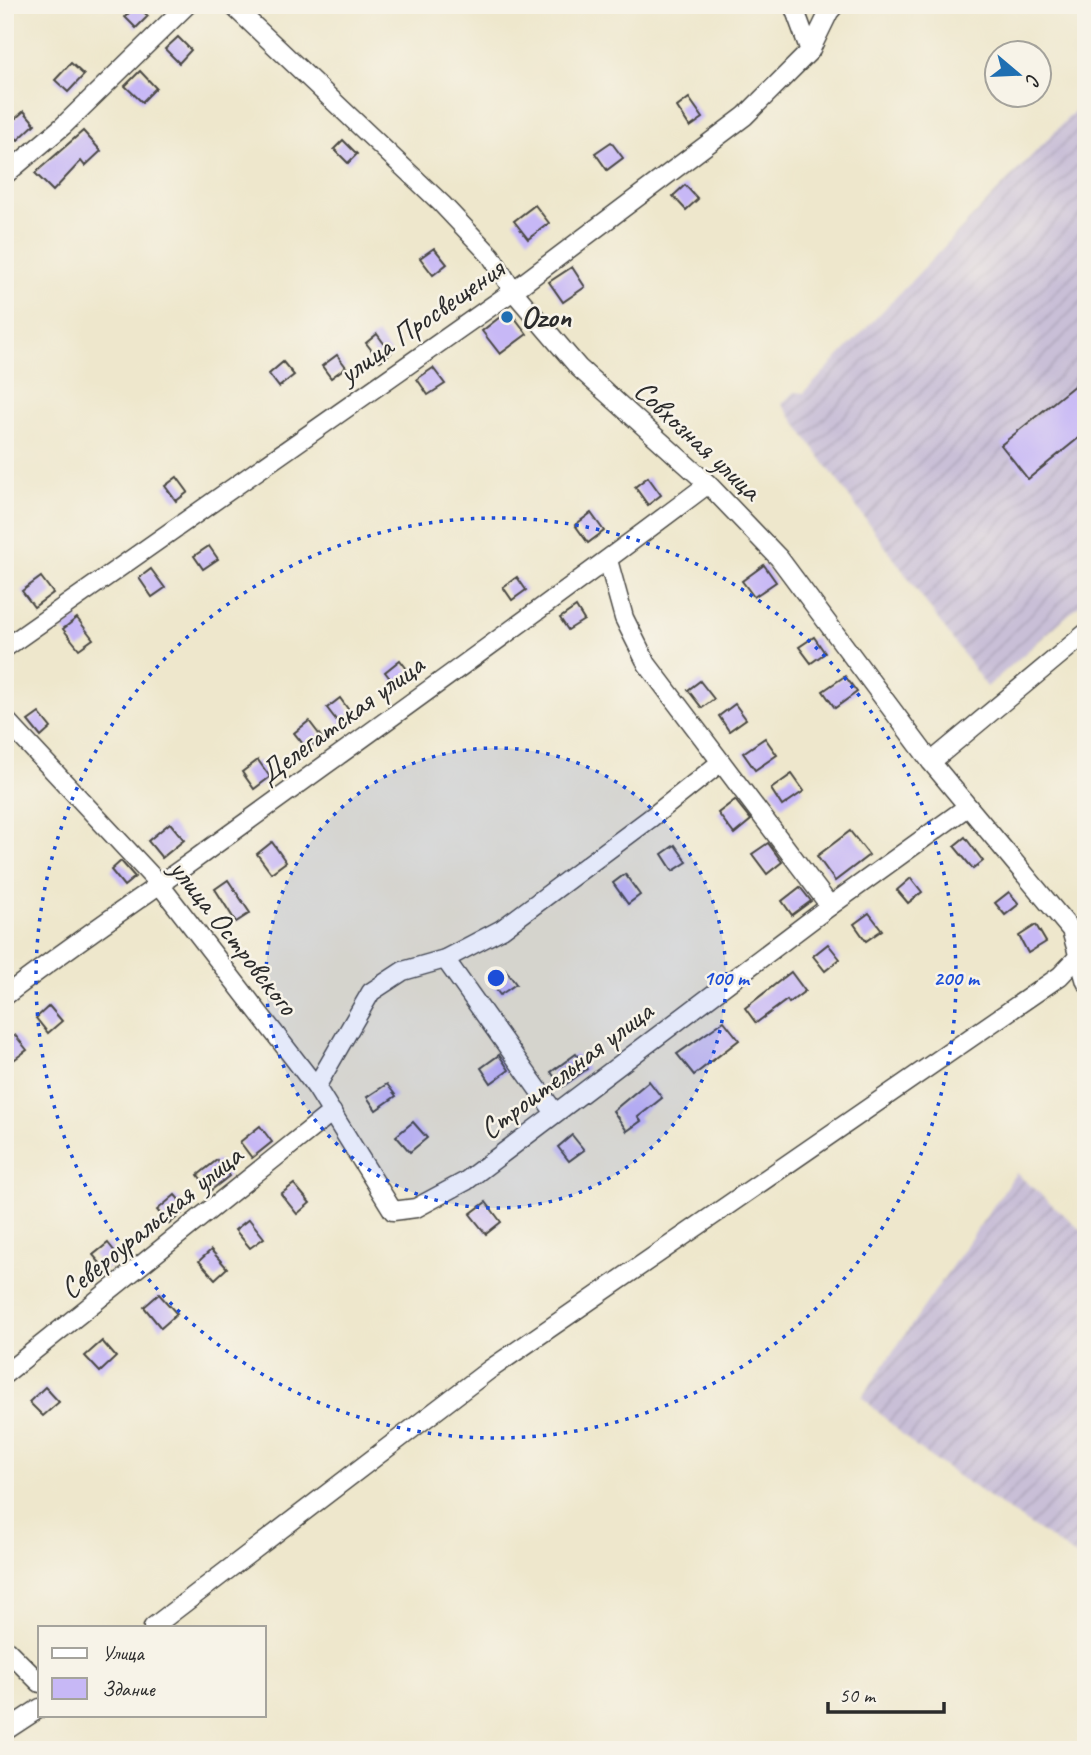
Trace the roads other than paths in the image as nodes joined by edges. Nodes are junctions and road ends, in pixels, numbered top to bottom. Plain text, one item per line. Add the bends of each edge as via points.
1 (187, 5) edge
2 (232, 5) edge
3 (793, 5) edge
4 (835, 5) edge
5 (810, 51) junction
6 (5, 176) edge
7 (513, 291) junction
8 (708, 484) junction
9 (608, 560) junction
10 (1086, 633) edge
11 (5, 648) edge
12 (5, 719) edge
13 (721, 762) junction
14 (931, 762) junction
15 (967, 807) junction
16 (160, 885) junction
17 (831, 906) junction
18 (1079, 956) junction
19 (445, 959) junction
20 (1086, 982) edge
21 (5, 996) edge
22 (316, 1087) junction
23 (332, 1112) junction
24 (555, 1113) junction
25 (393, 1211) joint
26 (5, 1374) edge
27 (154, 1626) edge
28 (5, 1648) edge
29 (38, 1681) edge
30 (38, 1709) edge
31 (5, 1731) edge

1 - 6 street
2 - 7 street, Совхозная улица via 442,204 491,256
3 - 5 street
4 - 5 street, улица Просвещения
5 - 7 street, улица Просвещения via 745,116
7 - 8 street, Совхозная улица via 579,368
7 - 11 street, улица Просвещения
8 - 9 street, Делегатская улица
8 - 14 street, Совхозная улица via 779,558
9 - 13 street via 624,618 647,664
9 - 16 street, Делегатская улица
10 - 14 street
12 - 16 street, улица Островского
13 - 17 street
13 - 19 street via 502,929
14 - 15 street, Совхозная улица
15 - 17 street, Строительная улица
15 - 18 street, Совхозная улица via 1071,930
16 - 21 street, Делегатская улица
16 - 22 street, улица Островского
17 - 24 street, Строительная улица
18 - 20 street, Совхозная улица
18 - 27 street via 1049,984 489,1370
19 - 22 street via 402,971 371,992
19 - 24 street
22 - 23 street, улица Островского
23 - 25 street, улица Островского
23 - 26 street, Североуральская улица
24 - 25 street, Строительная улица via 466,1181 415,1208
28 - 29 street
30 - 31 street

